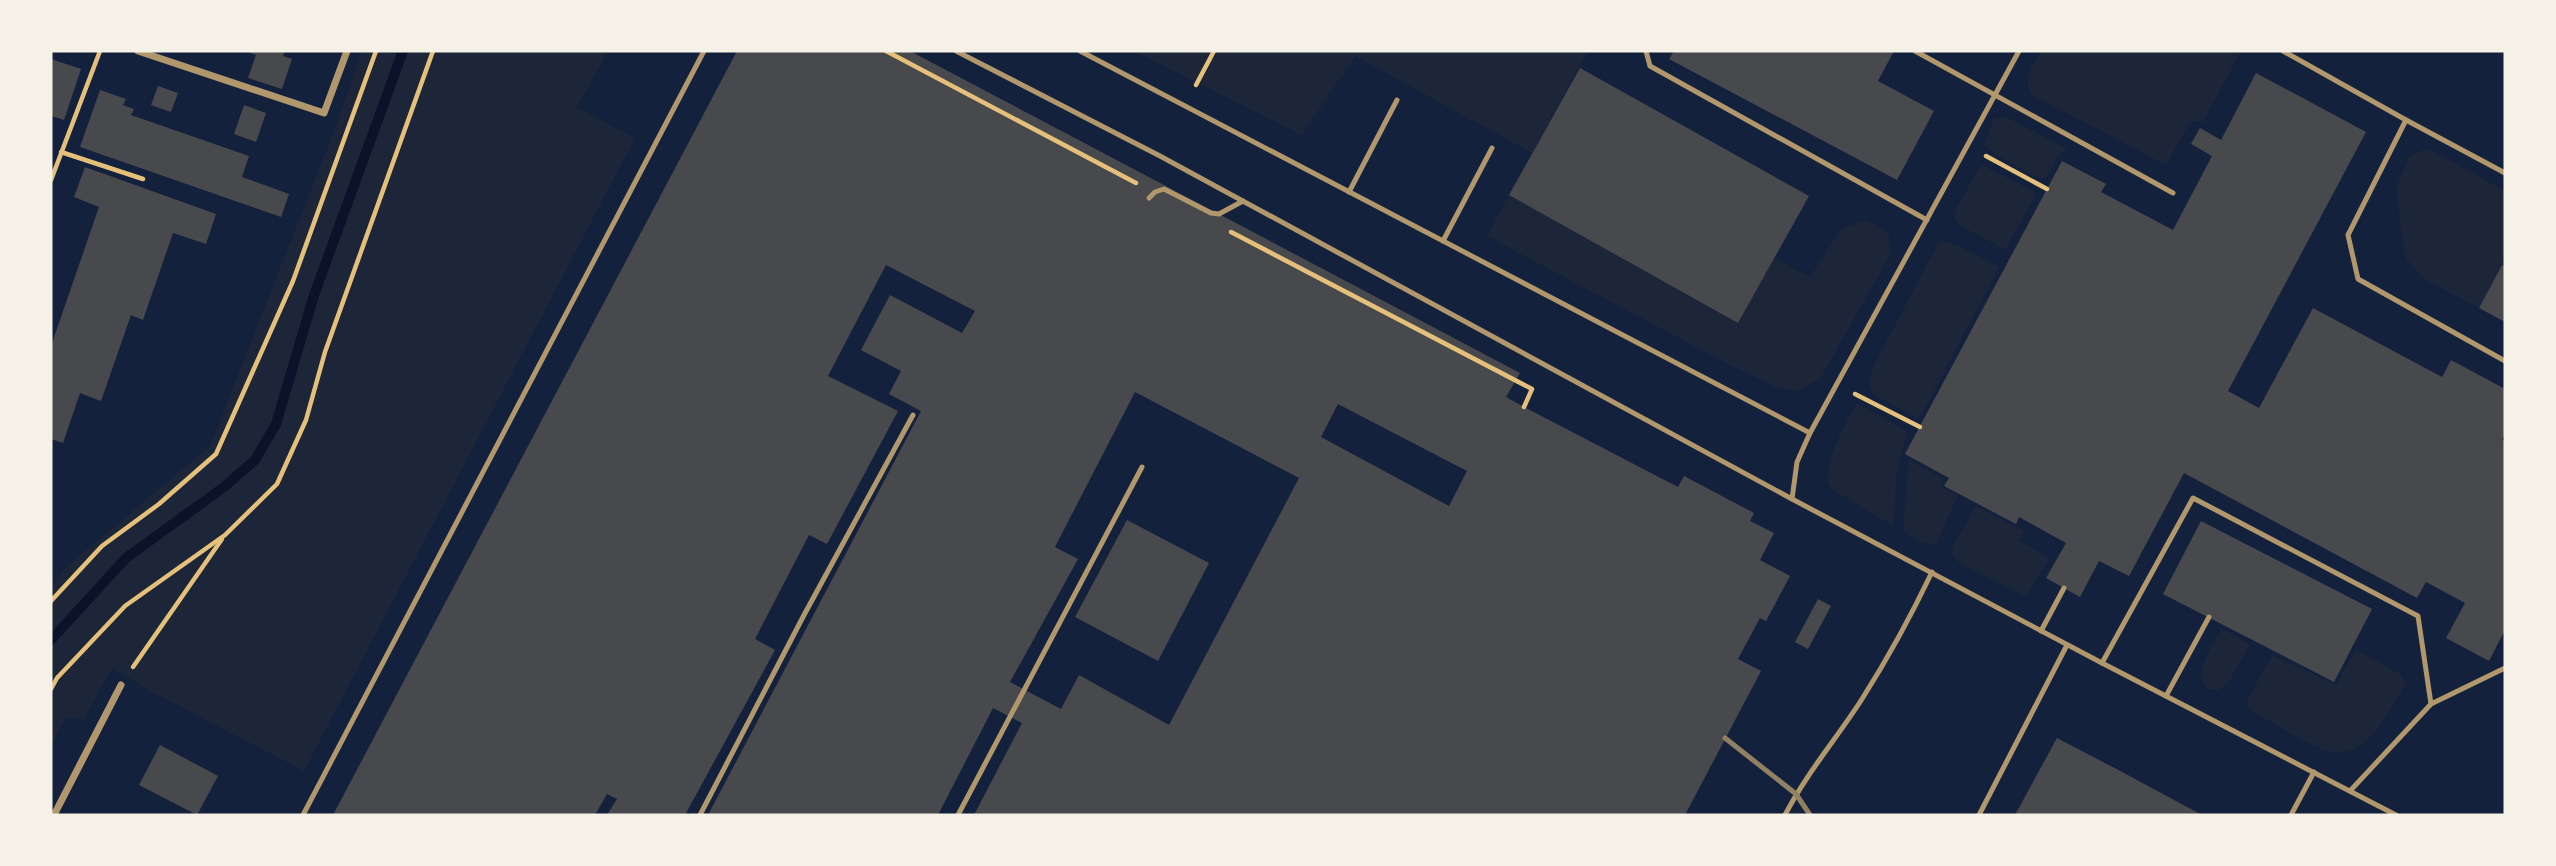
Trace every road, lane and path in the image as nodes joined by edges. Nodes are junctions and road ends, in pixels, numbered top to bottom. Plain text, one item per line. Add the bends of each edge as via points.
1 (100, 51) edge
2 (138, 51) edge
3 (347, 51) edge
4 (376, 51) edge
5 (433, 51) edge
6 (704, 51) edge
7 (956, 51) edge
8 (1080, 51) edge
9 (1214, 51) edge
10 (1646, 51) edge
11 (1915, 51) edge
12 (2019, 51) edge
13 (2283, 51) edge
14 (1196, 85) dead end
15 (1995, 95) junction
16 (1397, 100) dead end
17 (2406, 121) junction
18 (1492, 149) dead end
19 (61, 152) junction
20 (1979, 152) dead end
21 (2505, 173) edge
22 (143, 179) dead end
23 (51, 180) edge
24 (2047, 189) dead end
25 (1349, 191) junction
26 (2173, 193) dead end
27 (1149, 198) dead end
28 (1243, 201) junction
29 (1927, 220) junction
30 (1443, 241) junction
31 (2505, 361) edge
32 (1501, 374) dead end
33 (1837, 385) junction
34 (1524, 407) dead end
35 (913, 415) dead end
36 (1920, 427) dead end
37 (1810, 433) junction
38 (1142, 467) dead end
39 (1792, 499) junction
40 (225, 535) junction
41 (1932, 572) junction
42 (2064, 588) dead end
43 (51, 601) edge
44 (2209, 617) dead end
45 (2042, 631) junction
46 (2067, 645) junction
47 (2102, 663) junction
48 (2505, 668) edge
49 (121, 685) joint
50 (51, 689) edge
51 (2166, 696) junction
52 (2431, 704) junction
53 (2314, 772) junction
54 (2350, 791) junction
55 (54, 815) edge
56 (303, 815) edge
57 (700, 815) edge
58 (958, 815) edge
59 (1785, 815) edge
60 (1979, 815) edge
61 (2291, 815) edge
62 (2396, 815) edge

1 - 19 path
2 - 3 street via 324,113
4 - 43 path via 293,281 216,454 102,546
5 - 40 path via 325,352 306,420 277,484
6 - 56 lane
7 - 28 lane
8 - 25 lane
9 - 14 path
10 - 29 lane via 1650,66
11 - 15 lane
12 - 15 lane
13 - 17 lane
15 - 26 lane
15 - 29 lane
16 - 25 lane
17 - 21 lane
17 - 31 lane via 2348,235 2358,279
18 - 30 lane
19 - 22 path
19 - 23 path
20 - 24 path
25 - 30 lane
27 - 28 lane via 1164,189 1210,214
28 - 39 lane
29 - 33 lane
30 - 37 lane
32 - 34 path via 1532,389
33 - 36 path
33 - 37 lane
35 - 57 lane
37 - 39 lane via 1797,462
38 - 58 lane
39 - 41 lane
40 - 49 path
40 - 50 path via 125,606
41 - 45 lane
41 - 59 lane via 1899,639
42 - 45 lane
44 - 51 lane
45 - 46 lane
46 - 47 lane
46 - 60 lane
47 - 51 lane
47 - 52 lane via 2193,498 2418,616
48 - 52 lane
49 - 55 street
51 - 53 lane
52 - 54 lane
53 - 54 lane
53 - 61 lane
54 - 62 lane

